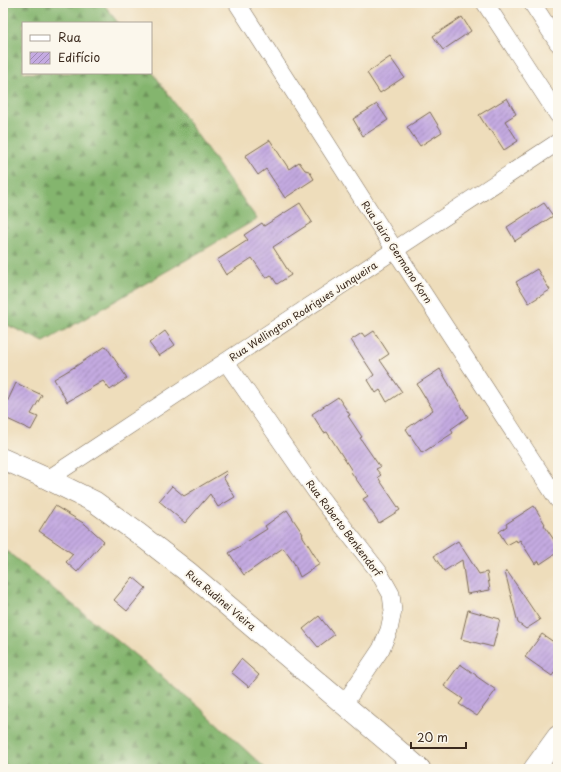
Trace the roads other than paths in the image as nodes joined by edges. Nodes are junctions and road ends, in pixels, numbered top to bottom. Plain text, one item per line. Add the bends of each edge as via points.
1 (237, 3) edge
2 (484, 3) edge
3 (532, 3) edge
4 (558, 42) edge
5 (558, 115) edge
6 (558, 142) edge
7 (395, 250) junction
8 (226, 362) junction
9 (3, 459) edge
10 (48, 479) junction
11 (558, 500) edge
12 (344, 704) junction
13 (558, 736) edge
14 (420, 769) edge
15 (534, 769) edge

1 - 7 street, Rua Jairo Germano Korn
2 - 5 street
3 - 4 street
6 - 7 street, Rua Wellington Rodrigues Junqueira
7 - 8 street, Rua Wellington Rodrigues Junqueira
7 - 11 street, Rua Jairo Germano Korn
8 - 10 street, Rua Wellington Rodrigues Junqueira
8 - 12 street, Rua Roberto Benkendorf via 316,492 378,571 391,594 393,610 390,630 381,649
9 - 10 street, Rua Rudinei Vieira
10 - 12 street, Rua Rudinei Vieira via 95,502 139,534 188,572
12 - 14 street, Rua Rudinei Vieira
13 - 15 street

